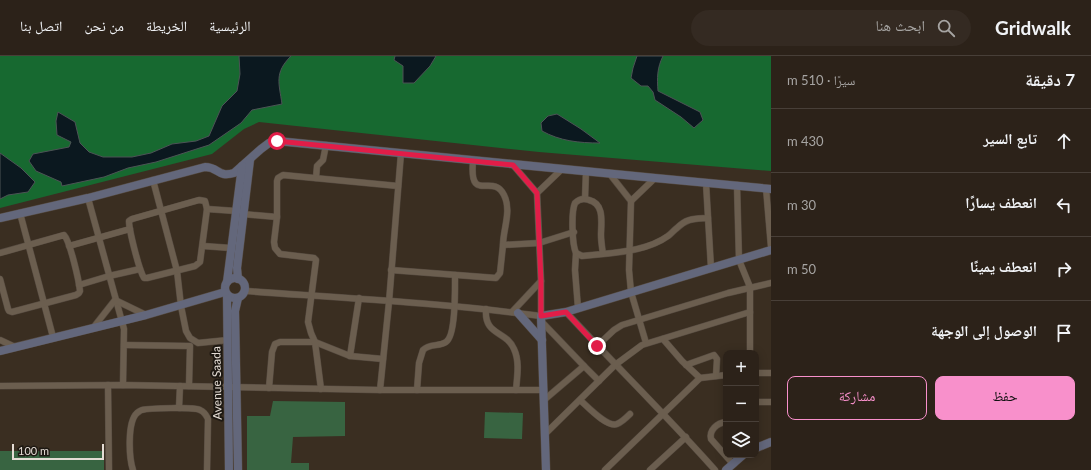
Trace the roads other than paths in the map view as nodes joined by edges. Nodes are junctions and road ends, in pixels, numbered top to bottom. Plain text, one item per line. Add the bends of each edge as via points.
1 (326, 145) junction
2 (401, 153) junction
3 (250, 160) junction
4 (473, 161) junction
5 (513, 165) junction
6 (242, 166) junction
7 (562, 169) junction
8 (586, 171) junction
9 (609, 173) junction
10 (316, 178) junction
11 (655, 178) junction
12 (154, 180) junction
13 (706, 182) junction
14 (737, 185) junction
15 (398, 186) junction
16 (768, 188) edge
17 (537, 193) junction
18 (88, 198) junction
19 (585, 199) junction
20 (631, 201) junction
21 (207, 208) junction
22 (161, 210) junction
23 (20, 213) junction
24 (239, 213) junction
25 (277, 217) junction
26 (0, 218) edge
27 (708, 218) junction
28 (770, 225) edge
29 (130, 229) junction
30 (574, 232) junction
31 (99, 238) junction
32 (539, 243) junction
33 (29, 244) junction
34 (503, 245) junction
35 (69, 246) junction
36 (203, 246) junction
37 (771, 247) edge
38 (235, 249) junction
39 (771, 250) edge
40 (630, 252) junction
41 (0, 253) edge
42 (576, 253) junction
43 (603, 254) junction
44 (739, 260) junction
45 (711, 268) junction
46 (140, 269) junction
47 (391, 270) junction
48 (177, 271) junction
49 (455, 275) junction
50 (109, 276) junction
51 (238, 278) junction
52 (0, 279) edge
53 (541, 281) junction
54 (227, 282) junction
55 (771, 283) edge
56 (79, 285) junction
57 (750, 287) junction
58 (245, 291) junction
59 (631, 292) junction
60 (226, 293) junction
61 (311, 294) junction
62 (238, 298) junction
63 (360, 298) junction
64 (115, 300) junction
65 (389, 302) junction
66 (3, 303) edge
67 (44, 304) junction
68 (181, 306) junction
69 (455, 306) junction
70 (578, 308) junction
71 (486, 309) junction
72 (566, 312) junction
73 (750, 312) junction
74 (515, 313) junction
75 (146, 315) junction
76 (541, 319) junction
77 (640, 320) junction
78 (121, 321) junction
79 (92, 328) junction
80 (53, 337) junction
81 (663, 339) junction
82 (0, 340) edge
83 (228, 340) junction
84 (542, 340) junction
85 (315, 342) junction
86 (646, 343) junction
87 (192, 344) junction
88 (124, 345) junction
89 (597, 346) junction
90 (15, 347) junction
91 (750, 350) edge
92 (0, 351) edge
93 (350, 356) junction
94 (383, 359) junction
95 (615, 365) junction
96 (686, 365) junction
97 (584, 366) junction
98 (759, 373) edge
99 (771, 373) edge
100 (723, 375) edge
101 (716, 376) junction
102 (700, 378) junction
103 (599, 381) junction
104 (108, 385) junction
105 (123, 385) junction
106 (0, 386) edge
107 (180, 386) junction
108 (189, 386) junction
109 (232, 387) junction
110 (269, 388) junction
111 (321, 389) junction
112 (380, 390) junction
113 (417, 390) junction
114 (516, 390) junction
115 (544, 390) junction
116 (544, 400) junction
117 (580, 400) junction
118 (759, 402) edge
119 (771, 402) edge
120 (179, 408) junction
121 (630, 414) dead end
122 (664, 414) junction
123 (723, 423) edge
124 (545, 434) junction
125 (686, 437) junction
126 (771, 442) edge
127 (759, 447) edge
128 (723, 453) edge
129 (728, 458) edge
130 (740, 458) edge
131 (733, 464) junction
132 (109, 470) edge
133 (133, 470) edge
134 (207, 470) edge
135 (229, 470) edge
136 (238, 470) edge
137 (546, 470) edge
138 (605, 470) edge
139 (650, 470) edge
140 (715, 470) edge
141 (726, 470) edge

1 - 2 street
1 - 3 street via 277,141 269,143
1 - 10 street via 323,160 317,166
2 - 4 street
2 - 15 street
3 - 6 street
3 - 24 street
4 - 5 street
4 - 34 street via 474,182 481,186 494,186 504,195 507,216
5 - 7 street
5 - 17 street
6 - 12 street via 227,175 211,167 205,167
6 - 24 street
7 - 8 street
7 - 17 street
8 - 9 street
8 - 19 street
9 - 11 street
9 - 20 street
10 - 15 street
10 - 25 street via 283,175 278,178
11 - 13 street
11 - 20 street
12 - 18 street
12 - 22 street
13 - 14 street
13 - 27 street
14 - 16 street
14 - 44 street
15 - 47 street
16 - 28 street
17 - 32 street
18 - 23 street
18 - 31 street
19 - 30 street via 578,201 573,207
19 - 43 street via 595,202 600,210
20 - 40 street
21 - 22 street via 203,200
21 - 24 street
21 - 36 street
22 - 29 street via 132,219 129,221
22 - 48 street
23 - 26 street
23 - 33 street
24 - 25 street
24 - 38 street
25 - 61 street via 274,242 277,251 280,254 316,260
27 - 40 street via 687,219 668,236
27 - 45 street
28 - 37 street
29 - 31 street
29 - 46 street
30 - 32 street
30 - 42 street
31 - 35 street
31 - 50 street
32 - 34 street
32 - 53 street
33 - 35 street via 64,235
33 - 41 street
33 - 67 street
34 - 49 street via 500,273 496,278
35 - 56 street
36 - 38 street
36 - 48 street via 198,264
38 - 51 street
38 - 54 street
39 - 44 street
40 - 43 street
40 - 59 street
42 - 43 street via 582,256
42 - 70 street
44 - 45 street
44 - 57 street
45 - 59 street
46 - 48 street via 144,278
46 - 50 street
47 - 49 street
47 - 65 street
48 - 68 street
49 - 69 street
50 - 56 street
50 - 64 street
51 - 54 street
51 - 58 street via 244,284
52 - 66 street
53 - 74 street
53 - 76 street
54 - 60 street via 224,288
55 - 57 street
56 - 67 street via 79,293 76,295
57 - 73 street
57 - 77 street
58 - 61 street
58 - 62 street
59 - 70 street
59 - 77 street
60 - 62 street via 232,298
60 - 68 street
60 - 83 street, Avenue Saada
61 - 63 street
61 - 85 street via 308,322
62 - 109 street, Avenue Saada via 235,311
63 - 65 street
63 - 93 street
64 - 75 street
64 - 78 street
64 - 79 street
65 - 69 street
65 - 94 street
66 - 67 street via 12,312
67 - 80 street
68 - 75 street
68 - 87 street via 186,331
69 - 71 street
69 - 113 street via 450,339 446,343 431,345 423,350 419,363
70 - 72 street
71 - 74 street
71 - 114 street via 485,318 488,325 514,348 517,356
72 - 76 street
72 - 89 street
73 - 81 street
73 - 91 street
74 - 76 street
74 - 84 street
75 - 78 street
76 - 84 street
76 - 97 street
77 - 86 street
77 - 89 street via 622,325
78 - 79 street
78 - 88 street
79 - 80 street
80 - 90 street
81 - 86 street
81 - 96 street
82 - 90 street
83 - 87 street
83 - 109 street, Avenue Saada
84 - 115 street
85 - 93 street
85 - 110 street via 275,344
85 - 111 street
86 - 95 street
87 - 88 street
87 - 108 street
88 - 105 street
89 - 95 street
90 - 92 street
93 - 94 street
94 - 112 street
95 - 103 street
95 - 122 street
96 - 101 street via 714,355 717,359
96 - 102 street
97 - 103 street
97 - 116 street
98 - 99 street
100 - 101 street
101 - 102 street
102 - 122 street
103 - 117 street
104 - 105 street
104 - 106 street
104 - 132 street
105 - 107 street
107 - 108 street
107 - 120 street
108 - 109 street
109 - 110 street
109 - 135 street, Avenue Saada
109 - 136 street, Avenue Saada
110 - 111 street
111 - 112 street
112 - 113 street
113 - 114 street
114 - 115 street
115 - 116 street
116 - 124 street
117 - 121 street via 611,425 618,424
117 - 124 street
118 - 119 street
120 - 133 street via 143,410 133,418
120 - 134 street via 199,409 208,419
122 - 125 street
122 - 138 street
123 - 128 street via 710,432 710,436
124 - 137 street
125 - 139 street
125 - 140 street
126 - 127 street
129 - 131 street
130 - 131 street
131 - 141 street

